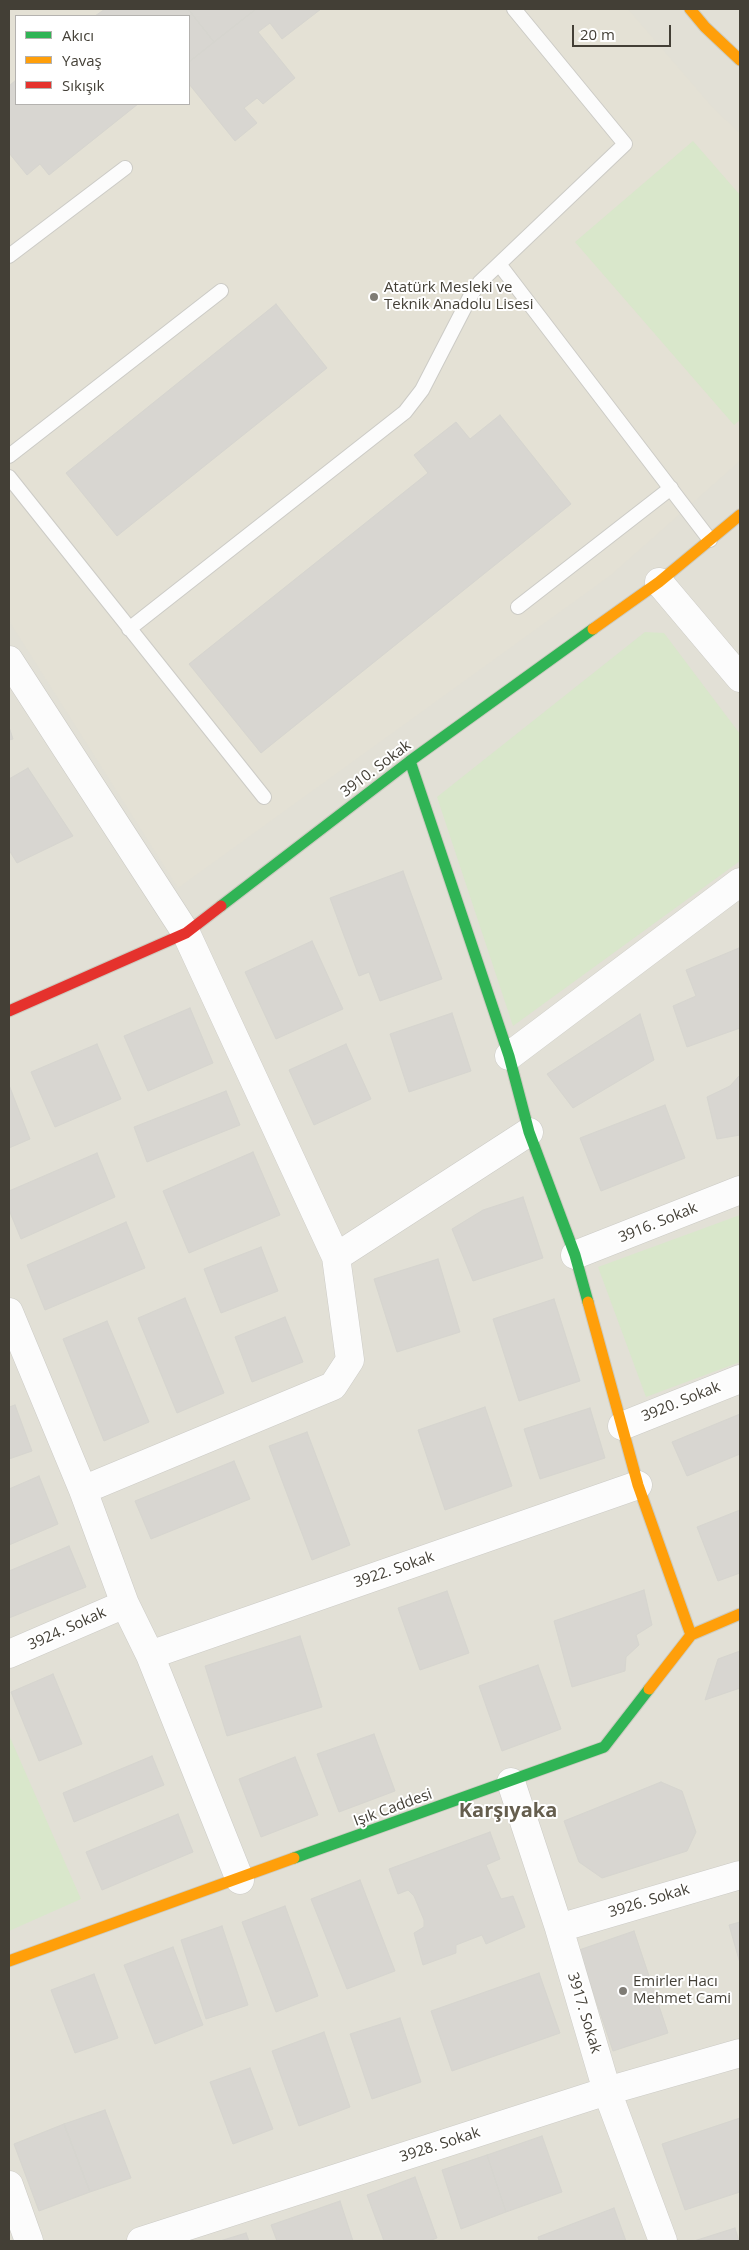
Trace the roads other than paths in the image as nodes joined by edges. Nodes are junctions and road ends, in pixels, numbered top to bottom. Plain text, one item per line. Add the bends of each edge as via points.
1 (514, 9) edge
2 (690, 9) edge
3 (740, 60) edge
4 (125, 168) dead end
5 (9, 256) edge
6 (499, 264) junction
7 (221, 291) dead end
8 (9, 456) edge
9 (9, 477) edge
10 (671, 488) junction
11 (740, 515) edge
12 (710, 540) junction
13 (659, 582) junction
14 (518, 607) dead end
15 (129, 629) junction
16 (9, 660) edge
17 (740, 678) edge
18 (410, 761) junction
19 (264, 797) dead end
20 (740, 882) edge
21 (186, 933) junction
22 (9, 1011) edge
23 (509, 1056) junction
24 (529, 1132) junction
25 (740, 1190) edge
26 (575, 1255) junction
27 (336, 1257) junction
28 (9, 1312) edge
29 (740, 1379) edge
30 (622, 1426) junction
31 (638, 1484) junction
32 (83, 1490) junction
33 (125, 1604) junction
34 (740, 1614) edge
35 (691, 1635) junction
36 (9, 1654) edge
37 (150, 1655) junction
38 (511, 1782) junction
39 (740, 1874) edge
40 (240, 1880) junction
41 (559, 1928) junction
42 (9, 1961) edge
43 (740, 2053) edge
44 (607, 2091) junction
45 (9, 2185) edge
46 (29, 2241) edge
47 (141, 2241) edge
48 (663, 2241) edge

1 - 6 lane via 625,144
2 - 3 street via 705,28
4 - 5 lane
6 - 10 lane
6 - 15 lane via 471,295 422,390 405,412
7 - 8 lane
9 - 15 lane
10 - 12 lane
10 - 14 lane
11 - 12 street, 3910. Sokak
12 - 13 street, 3910. Sokak
13 - 17 street
13 - 18 street, 3910. Sokak
15 - 19 lane
16 - 21 street
18 - 21 street, 3910. Sokak
18 - 23 street
20 - 23 street
21 - 22 street, 3910. Sokak
21 - 27 street
23 - 24 street
24 - 26 street
24 - 27 street
25 - 26 street, 3916. Sokak
26 - 30 street
27 - 32 street via 350,1360 333,1386
28 - 32 street
29 - 30 street, 3920. Sokak
30 - 31 street
31 - 35 street
31 - 37 street, 3922. Sokak
32 - 33 street
33 - 36 street, 3924. Sokak
33 - 37 street
34 - 35 street, Işık Caddesi
35 - 38 street, Işık Caddesi via 604,1747
37 - 40 street
38 - 40 street, Işık Caddesi
38 - 41 street, 3917. Sokak
39 - 41 street, 3926. Sokak
40 - 42 street, Işık Caddesi
41 - 44 street, 3917. Sokak
43 - 44 street, 3928. Sokak
44 - 47 street, 3928. Sokak
44 - 48 street, 3917. Sokak
45 - 46 street

